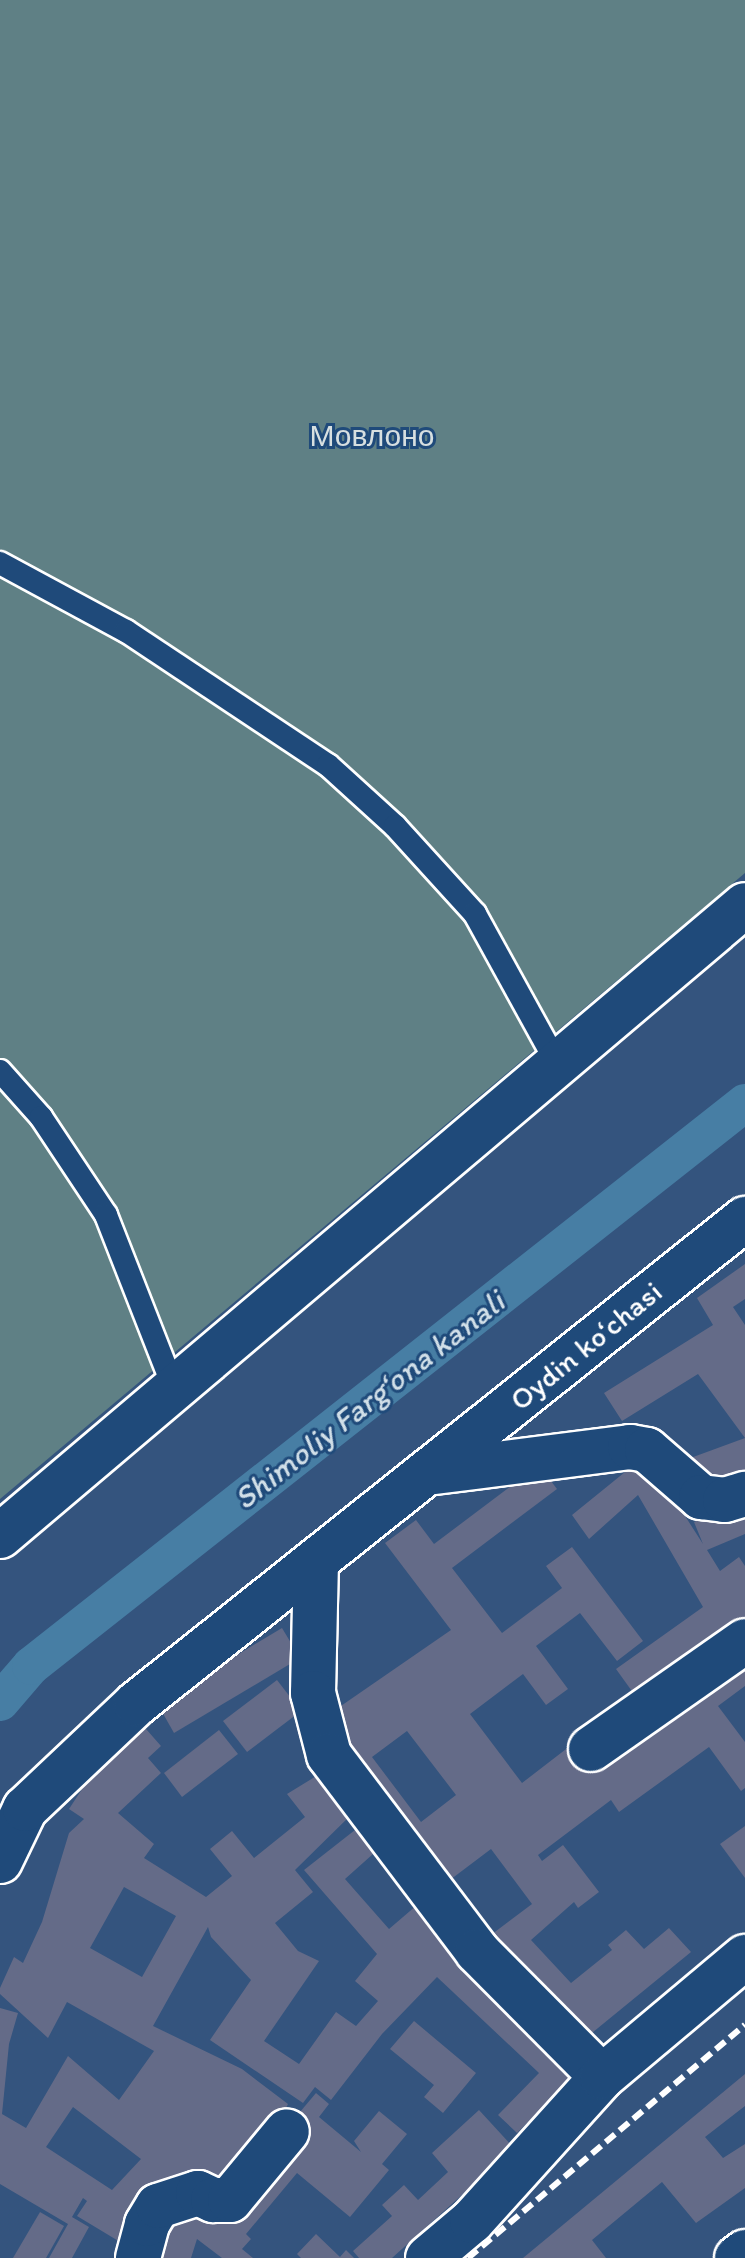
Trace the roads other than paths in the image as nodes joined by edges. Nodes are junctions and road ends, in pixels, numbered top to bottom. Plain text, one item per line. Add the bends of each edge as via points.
1 (0, 563) edge
2 (745, 905) edge
3 (557, 1063) junction
4 (0, 1071) edge
5 (745, 1219) edge
6 (173, 1386) junction
7 (427, 1473) junction
8 (745, 1494) edge
9 (0, 1536) edge
10 (316, 1561) junction
11 (745, 1641) edge
12 (591, 1749) dead end
13 (0, 1861) edge
14 (745, 1957) edge
15 (602, 2077) junction
16 (287, 2131) dead end
17 (745, 2252) edge
18 (138, 2258) edge
19 (428, 2258) edge
20 (737, 2258) edge

1 - 3 lane via 126,631 328,765 395,826 475,914
2 - 3 street
3 - 6 street
4 - 6 lane via 41,1117 106,1215
5 - 7 street, Oydin koʻchasi
6 - 9 street
7 - 8 street via 630,1447 647,1450 701,1497 725,1500
7 - 10 street, Oydin koʻchasi
10 - 13 street, Oydin koʻchasi via 65,1767 25,1809
10 - 15 street via 313,1693 329,1755 477,1951
11 - 12 street
14 - 15 street
15 - 19 street via 472,2221
16 - 18 street via 230,2200 198,2193 158,2206
17 - 20 street

